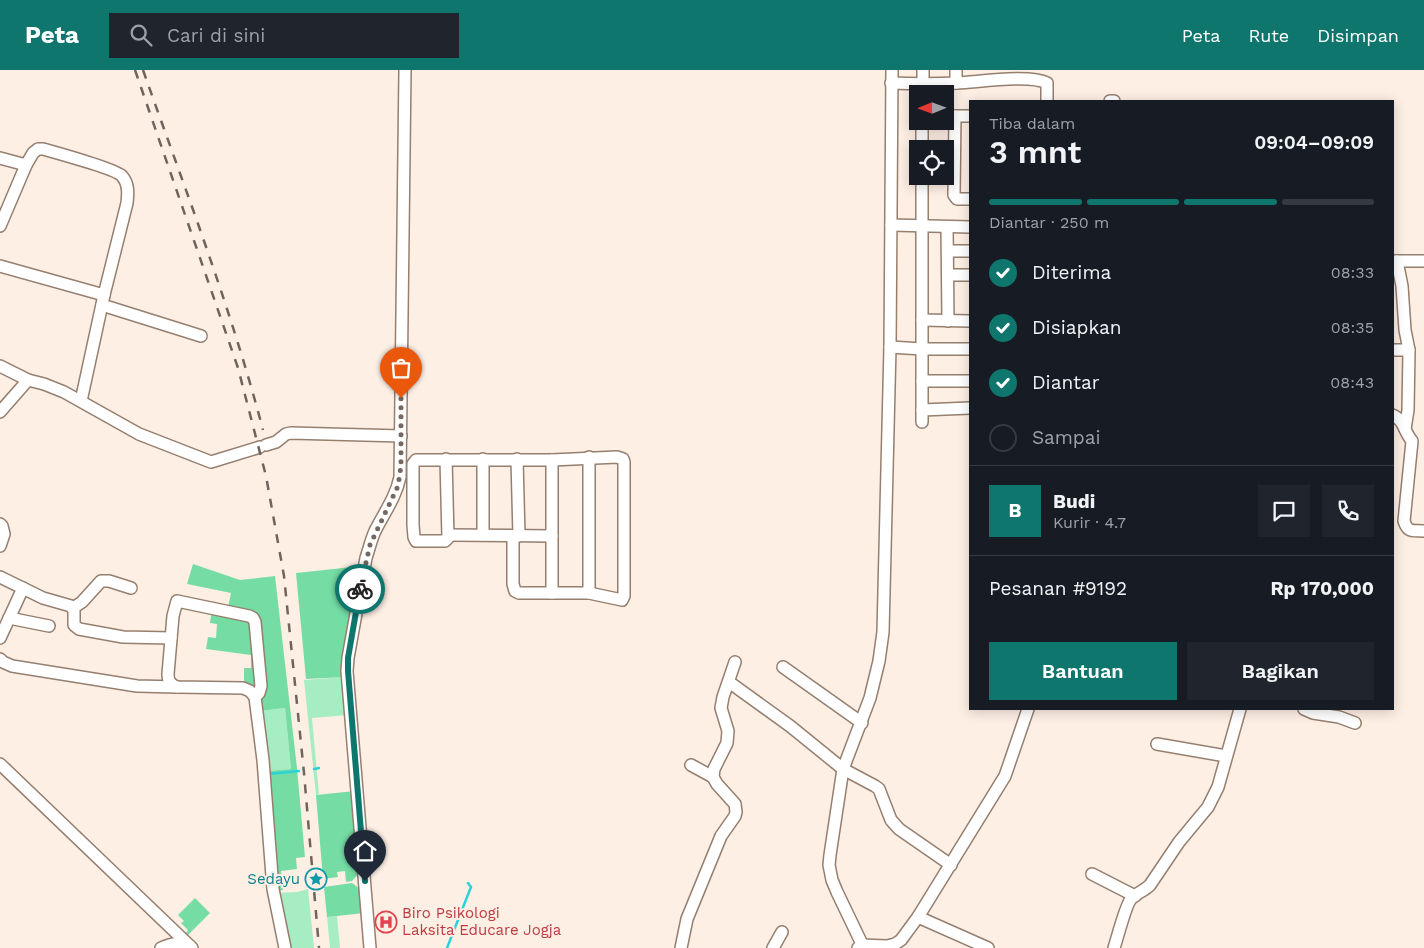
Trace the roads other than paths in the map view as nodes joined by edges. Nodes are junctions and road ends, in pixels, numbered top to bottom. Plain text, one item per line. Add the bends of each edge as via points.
1 (405, 70) edge
2 (892, 70) edge
3 (923, 70) edge
4 (956, 70) edge
5 (1001, 75) edge
6 (1033, 75) edge
7 (956, 83) junction
8 (892, 84) junction
9 (923, 85) edge
10 (945, 85) edge
11 (909, 87) edge
12 (1047, 100) edge
13 (954, 116) edge
14 (969, 116) edge
15 (951, 130) edge
16 (0, 158) edge
17 (26, 165) junction
18 (922, 185) edge
19 (969, 199) edge
20 (0, 226) edge
21 (891, 226) junction
22 (922, 226) junction
23 (969, 226) edge
24 (948, 227) junction
25 (948, 251) junction
26 (969, 251) edge
27 (1395, 261) edge
28 (1424, 261) edge
29 (0, 266) edge
30 (948, 275) junction
31 (969, 275) edge
32 (103, 300) junction
33 (922, 320) junction
34 (948, 321) junction
35 (969, 321) edge
36 (202, 336) dead end
37 (890, 347) junction
38 (922, 349) junction
39 (969, 349) edge
40 (1394, 350) edge
41 (1408, 350) junction
42 (0, 366) edge
43 (28, 380) junction
44 (922, 381) junction
45 (969, 381) edge
46 (81, 401) junction
47 (969, 408) edge
48 (0, 412) edge
49 (1394, 415) edge
50 (1405, 429) junction
51 (401, 436) junction
52 (1418, 441) edge
53 (589, 457) junction
54 (446, 459) junction
55 (483, 459) junction
56 (517, 459) junction
57 (552, 460) junction
58 (413, 485) junction
59 (398, 486) junction
60 (391, 501) junction
61 (413, 501) junction
62 (0, 524) edge
63 (1424, 531) edge
64 (449, 535) junction
65 (483, 535) junction
66 (516, 536) junction
67 (552, 536) junction
68 (0, 546) edge
69 (0, 577) edge
70 (23, 588) junction
71 (131, 588) dead end
72 (552, 593) junction
73 (589, 593) junction
74 (73, 608) junction
75 (9, 618) junction
76 (49, 626) dead end
77 (0, 638) edge
78 (171, 638) junction
79 (0, 659) edge
80 (735, 662) dead end
81 (783, 667) dead end
82 (733, 685) junction
83 (177, 687) junction
84 (256, 697) junction
85 (1028, 710) edge
86 (1240, 710) edge
87 (1306, 710) edge
88 (862, 723) junction
89 (1355, 723) dead end
90 (1157, 744) dead end
91 (1226, 756) junction
92 (0, 764) edge
93 (691, 765) dead end
94 (843, 769) junction
95 (713, 777) junction
96 (951, 865) junction
97 (1092, 874) dead end
98 (1134, 896) junction
99 (918, 917) junction
100 (170, 926) junction
101 (782, 932) dead end
102 (192, 947) edge
103 (860, 947) edge
104 (160, 948) edge
105 (285, 948) edge
106 (370, 948) edge
107 (681, 948) edge
108 (773, 948) edge
109 (988, 948) edge
110 (1114, 948) edge

1 - 51 street
2 - 8 street
3 - 9 street
4 - 7 street
5 - 6 street
5 - 7 street
6 - 12 street via 1047,83
7 - 10 street
8 - 11 street
8 - 21 street
13 - 14 street
15 - 19 street via 954,195 957,199
16 - 17 street
17 - 20 street
17 - 32 street via 33,153 43,148 122,174 128,192 127,203
18 - 22 street
21 - 22 street
21 - 37 street
22 - 24 street
22 - 33 street
23 - 24 street
24 - 25 street
25 - 26 street
25 - 30 street
27 - 28 street
27 - 41 street via 1402,286
29 - 32 street
30 - 31 street
30 - 34 street
32 - 36 street
32 - 46 street
33 - 34 street
33 - 38 street
34 - 35 street
37 - 38 street
37 - 88 street via 884,632 875,682
38 - 39 street
38 - 44 street
40 - 41 street
41 - 50 street
42 - 43 street
43 - 46 street via 53,387
43 - 48 street
44 - 45 street
44 - 47 street via 922,416
46 - 51 street via 139,434 211,462 276,442 291,433
49 - 50 street
50 - 52 street
51 - 59 street
52 - 63 street via 1404,521 1410,530
53 - 57 street
53 - 73 street
53 - 73 street via 620,457 624,462 624,596 619,600
54 - 55 street
54 - 58 street via 414,462
54 - 64 street
55 - 56 street
55 - 65 street
56 - 57 street
56 - 66 street
57 - 67 street
58 - 59 street
58 - 61 street
59 - 60 street
60 - 61 street
60 - 106 street via 375,531 366,558 348,658
61 - 64 street via 414,540 445,541
62 - 68 street via 4,534
64 - 65 street
65 - 66 street
66 - 67 street
66 - 72 street via 515,591
67 - 72 street
69 - 70 street
70 - 74 street
70 - 75 street
71 - 74 street via 101,580
72 - 73 street
74 - 78 street via 73,622 79,629 123,637
75 - 76 street
75 - 77 street
78 - 83 street via 168,681
78 - 84 street via 177,601 253,618 261,686
79 - 83 street via 12,666 137,686
80 - 82 street
81 - 88 street
82 - 94 street
82 - 95 street via 723,697 721,708 728,731 727,743
83 - 84 street via 243,688
84 - 105 street via 273,889
85 - 96 street via 1005,776
86 - 91 street
87 - 89 street
88 - 94 street
90 - 91 street
91 - 98 street via 1218,787 1208,806 1150,885
92 - 100 street
93 - 95 street
94 - 96 street via 879,789 891,820 899,829
94 - 103 street via 829,865 837,892 861,942
95 - 107 street via 735,804 736,812 721,836 687,919
96 - 99 street
97 - 98 street
98 - 110 street via 1128,901
99 - 103 street via 895,944
99 - 109 street
100 - 102 street
100 - 104 street via 170,936
101 - 108 street
102 - 104 street via 175,943

